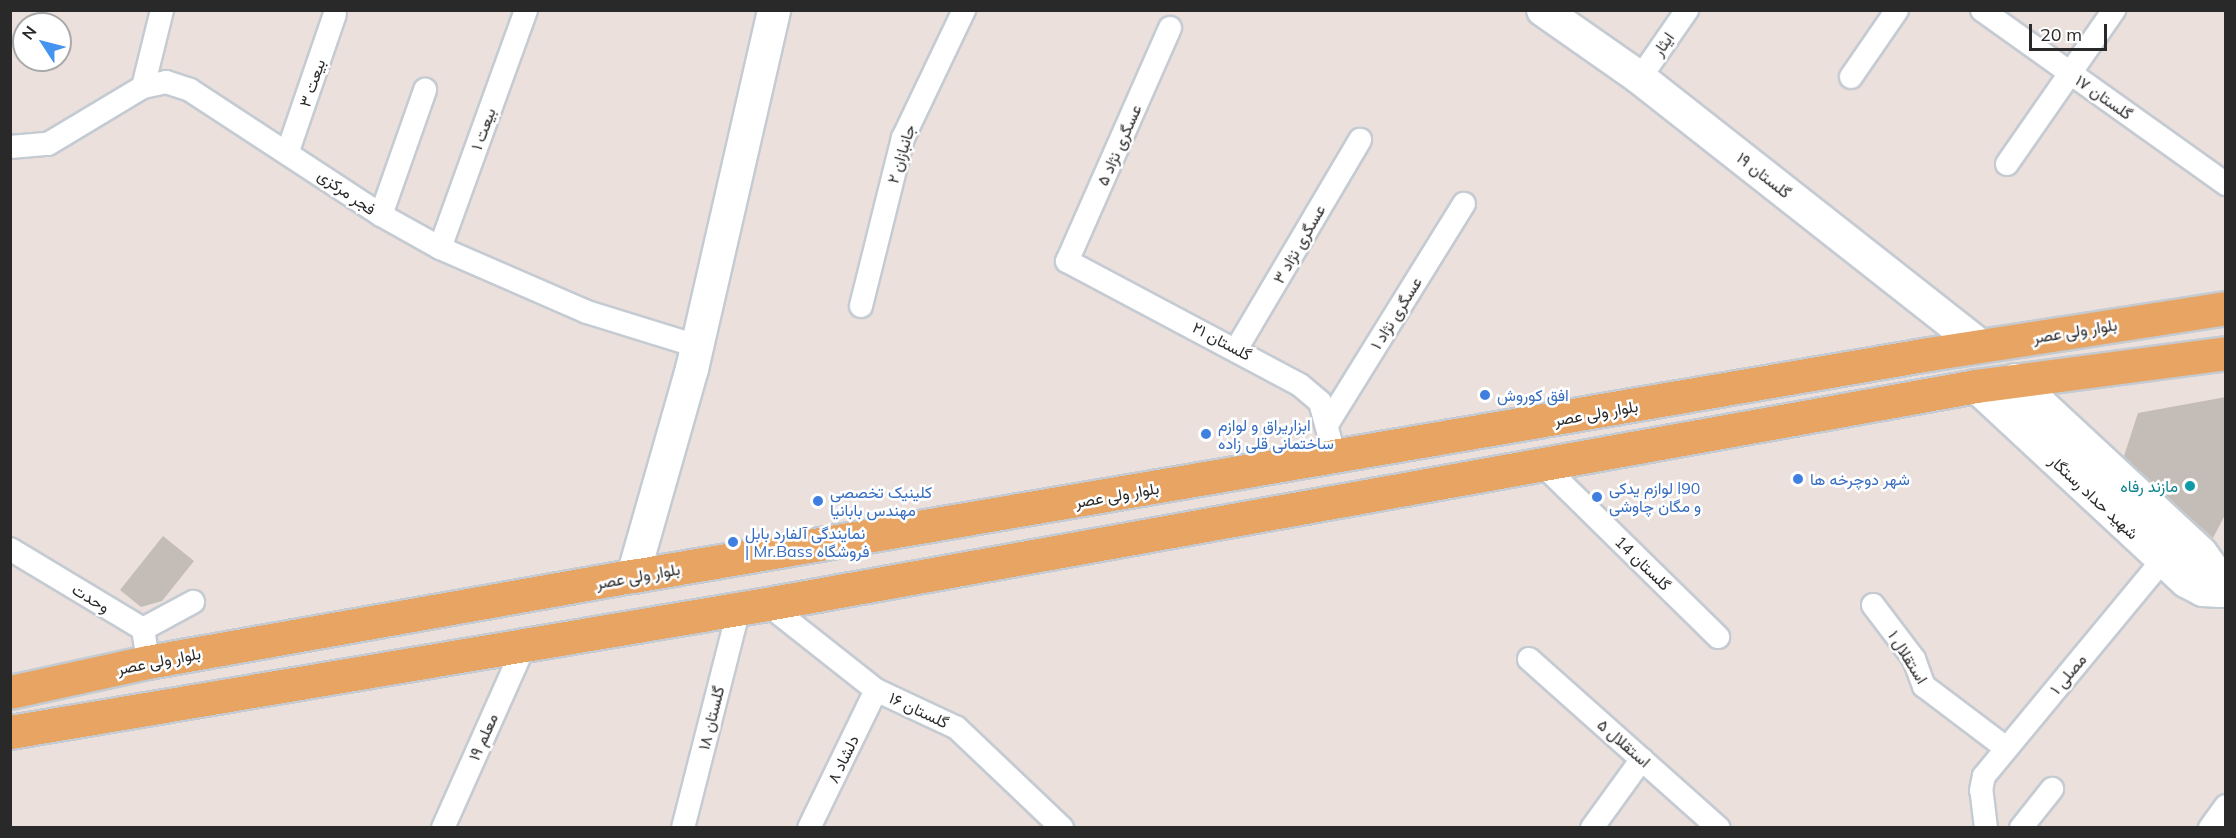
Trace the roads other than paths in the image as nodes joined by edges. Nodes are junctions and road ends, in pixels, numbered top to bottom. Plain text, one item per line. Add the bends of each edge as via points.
1 (162, 10) edge
2 (526, 10) edge
3 (774, 10) edge
4 (964, 10) edge
5 (1543, 10) edge
6 (1687, 10) edge
7 (1897, 10) edge
8 (1982, 10) edge
9 (2114, 10) edge
10 (335, 14) dead end
11 (1170, 28) dead end
12 (2070, 73) junction
13 (1851, 77) dead end
14 (1640, 78) junction
15 (143, 87) junction
16 (425, 90) dead end
17 (1360, 140) dead end
18 (10, 147) edge
19 (288, 151) junction
20 (2007, 164) dead end
21 (2222, 173) edge
22 (1464, 204) dead end
23 (381, 215) junction
24 (440, 248) junction
25 (1067, 261) joint
26 (861, 306) dead end
27 (2226, 308) edge
28 (2018, 340) junction
29 (1981, 345) junction
30 (698, 346) junction
31 (1237, 348) junction
32 (2226, 353) edge
33 (2015, 380) junction
34 (1976, 386) junction
35 (1328, 423) junction
36 (1335, 458) junction
37 (1542, 464) junction
38 (10, 549) edge
39 (2162, 561) junction
40 (633, 576) junction
41 (2223, 593) edge
42 (193, 602) dead end
43 (1873, 605) dead end
44 (753, 606) junction
45 (143, 629) junction
46 (1718, 637) dead end
47 (524, 646) junction
48 (1529, 660) dead end
49 (148, 662) junction
50 (876, 690) junction
51 (10, 692) edge
52 (10, 732) edge
53 (2006, 748) junction
54 (1641, 759) junction
55 (2052, 789) dead end
56 (2226, 806) edge
57 (443, 828) edge
58 (683, 828) edge
59 (809, 828) edge
60 (1062, 828) edge
61 (1592, 828) edge
62 (1719, 828) edge
63 (1986, 828) edge
64 (2021, 828) edge
65 (2210, 828) edge

1 - 15 street
2 - 24 street, بیعت ۱
3 - 30 main road
4 - 26 street, جانبازان ۲ via 903,138
5 - 14 main road, گلستان ۱۹
6 - 14 street, ایثار
7 - 13 street
8 - 12 street, گلستان ۱۷
9 - 12 street
10 - 19 street, بیعت ۳
11 - 25 street, عسگری نژاد ۵
12 - 20 street
12 - 21 street, گلستان ۱۷
14 - 29 main road, گلستان ۱۹
15 - 18 street, فجر مرکزی via 48,144
15 - 19 street, فجر مرکزی via 166,82 190,90
16 - 23 street
17 - 31 street, عسگری نژاد ۳
19 - 23 street, فجر مرکزی
22 - 35 street, عسگری نژاد ۱
23 - 24 street, فجر مرکزی
24 - 30 street, فجر مرکزی via 587,312
25 - 31 street, گلستان ۲۱
27 - 28 main road, بلوار ولی عصر
28 - 29 main road, بلوار ولی عصر
28 - 33 main road
29 - 33 main road
29 - 34 main road
29 - 36 main road, بلوار ولی عصر
30 - 40 main road
31 - 35 street, گلستان ۲۱ via 1300,385 1320,402
32 - 33 main road via 2112,371
33 - 34 main road
33 - 41 main road, شهید حداد رستگار via 2201,553
34 - 37 main road
34 - 39 main road, شهید حداد رستگار
35 - 36 street, گلستان ۲۱
36 - 40 main road, بلوار ولی عصر
37 - 44 main road
37 - 46 street, گلستان 14
38 - 45 street, وحدت
39 - 41 main road, شهید حداد رستگار via 2203,591
39 - 53 street, مصلی ۱
40 - 49 main road, بلوار ولی عصر
42 - 45 street
43 - 53 street, استقلال ۱ via 1914,659 1924,686
44 - 47 main road
44 - 50 street, گلستان ۱۶
44 - 58 street, گلستان ۱۸
45 - 49 street
47 - 52 main road
47 - 57 street, معلم ۱۹
48 - 54 street, استقلال ۵
49 - 51 main road, بلوار ولی عصر
50 - 59 street, دلشاد ۸
50 - 60 street, گلستان ۱۶ via 957,728
53 - 63 street, مصلی ۱ via 1984,776 1981,790
54 - 61 street
54 - 62 street, استقلال ۵
55 - 64 street
56 - 65 street

